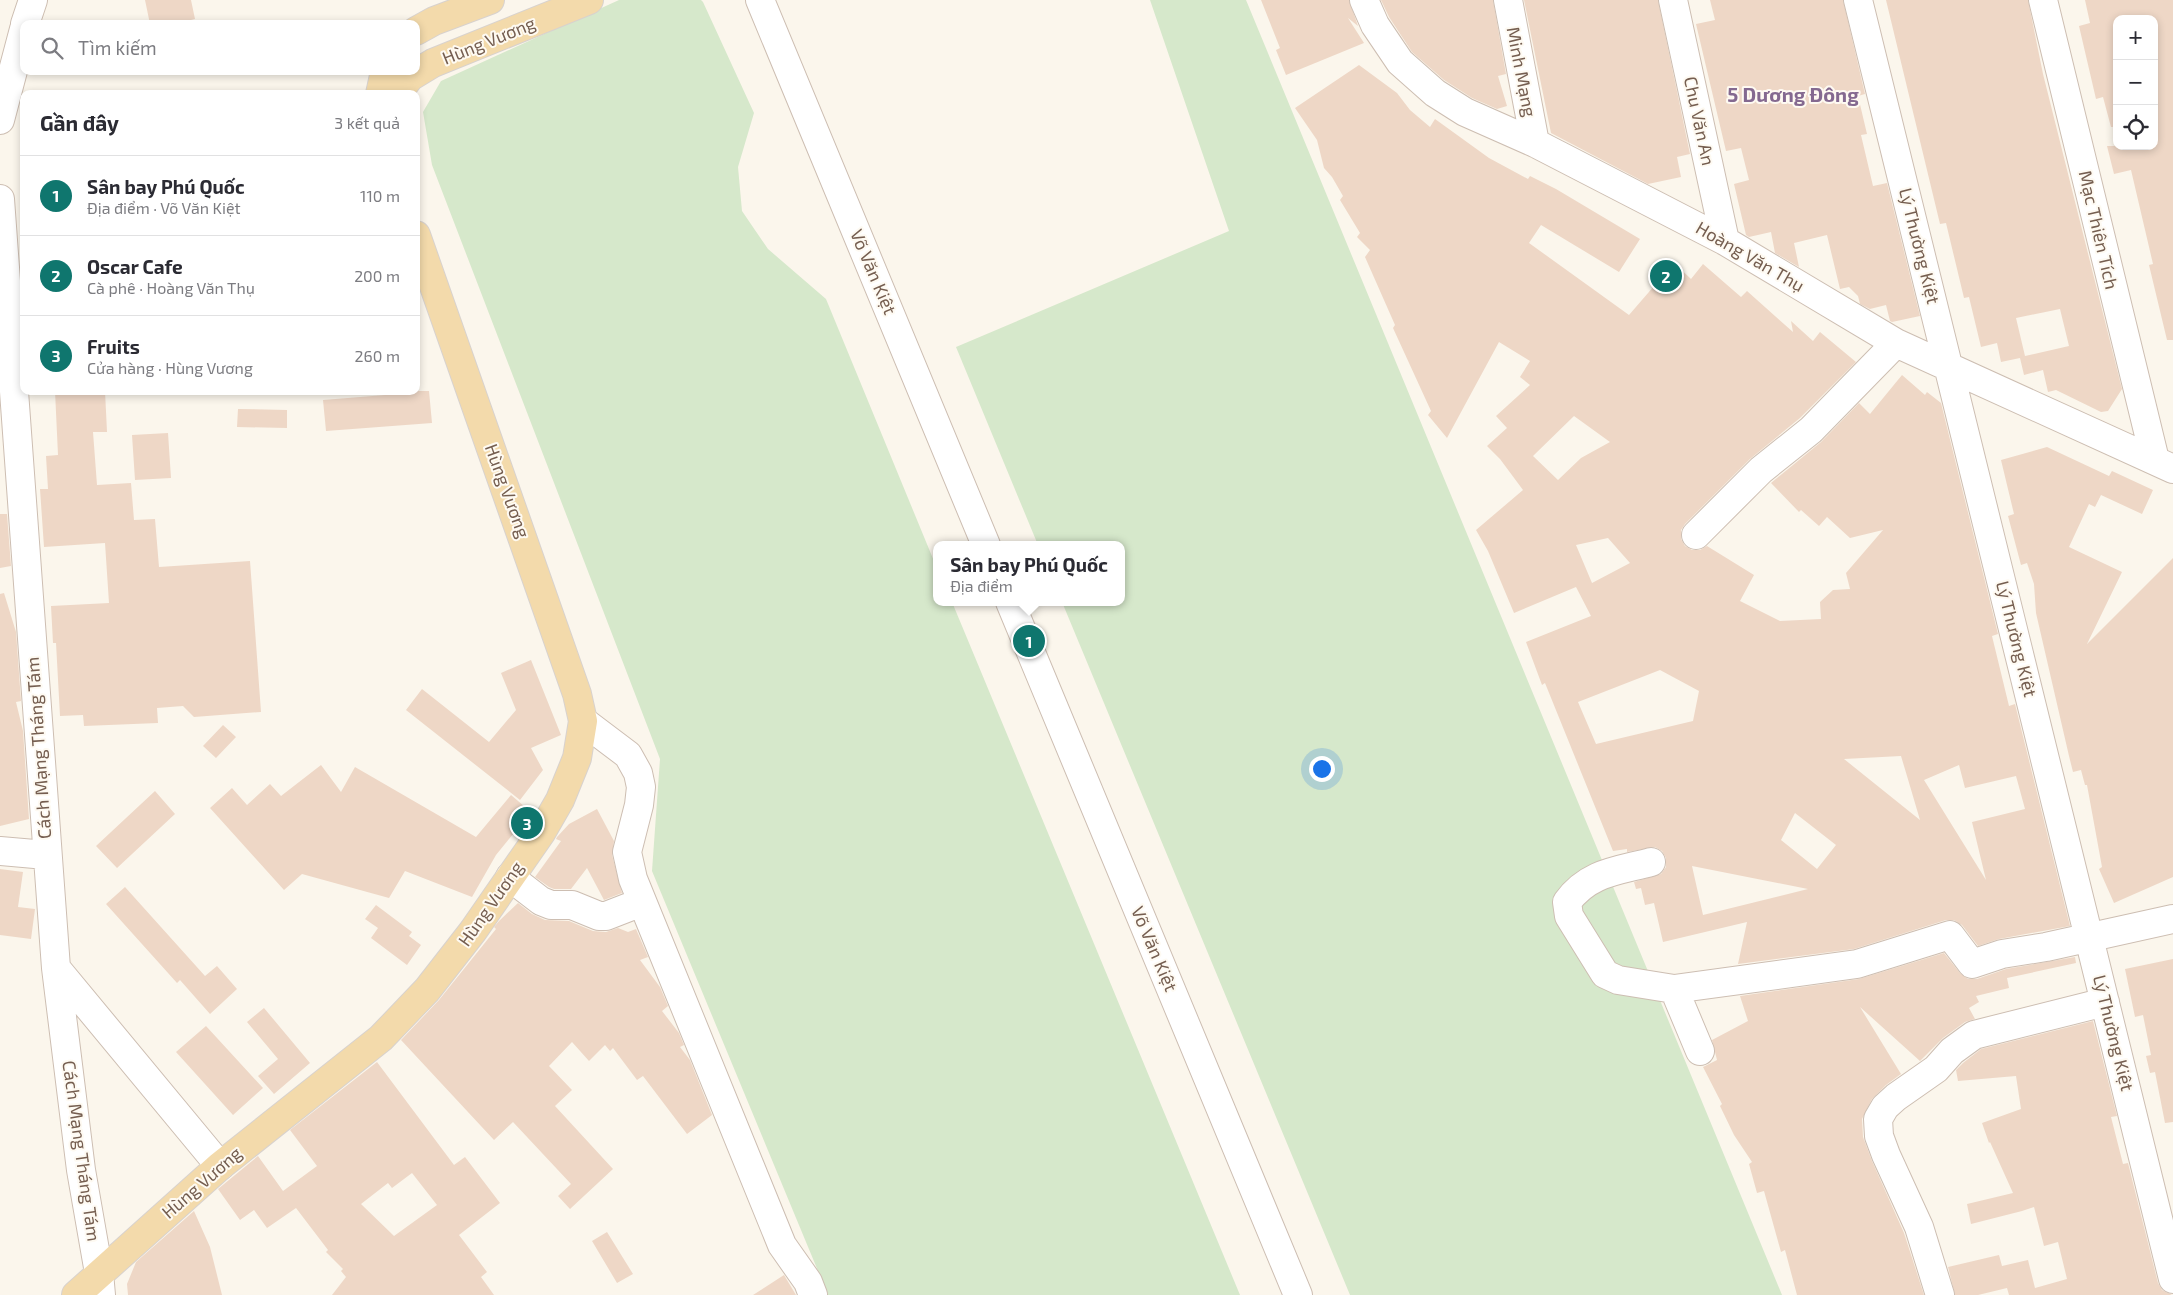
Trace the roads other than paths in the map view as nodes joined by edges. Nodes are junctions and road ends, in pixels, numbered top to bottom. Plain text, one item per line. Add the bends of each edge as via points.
1 (33, 0) edge
2 (490, 0) edge
3 (590, 0) edge
4 (760, 0) edge
5 (1364, 0) edge
6 (1508, 0) edge
7 (1673, 0) edge
8 (1858, 0) edge
9 (2043, 0) edge
10 (26, 20) edge
11 (420, 29) edge
12 (20, 44) edge
13 (420, 71) edge
14 (384, 75) edge
15 (413, 75) edge
16 (381, 90) edge
17 (400, 90) edge
18 (0, 120) edge
19 (1535, 143) junction
20 (0, 199) edge
21 (1725, 241) junction
22 (420, 246) edge
23 (1896, 343) junction
24 (1949, 368) junction
25 (2164, 465) edge
26 (1696, 535) dead end
27 (984, 541) edge
28 (1012, 606) edge
29 (583, 721) junction
30 (0, 851) edge
31 (46, 855) junction
32 (1651, 862) dead end
33 (510, 876) junction
34 (642, 902) junction
35 (2173, 919) edge
36 (2090, 938) junction
37 (56, 968) junction
38 (1674, 989) junction
39 (2105, 1002) junction
40 (1700, 1051) dead end
41 (220, 1166) junction
42 (2173, 1279) edge
43 (100, 1284) edge
44 (76, 1295) edge
45 (813, 1295) edge
46 (1298, 1295) edge
47 (1940, 1295) edge

1 - 10 street
2 - 11 main road
3 - 13 main road, Hùng Vương
4 - 27 street, Võ Văn Kiệt
5 - 19 street, Hoàng Văn Thụ via 1400,62 1434,93 1465,112
6 - 19 street, Minh Mạng
7 - 21 street, Chu Văn An
8 - 24 street, Lý Thường Kiệt
9 - 25 street, Mạc Thiên Tích
12 - 18 street
14 - 16 main road
15 - 17 main road, Hùng Vương
19 - 21 street, Hoàng Văn Thụ
20 - 31 street, Cách Mạng Tháng Tám
21 - 23 street, Hoàng Văn Thụ
22 - 29 main road, Hùng Vương via 554,623 578,694
23 - 24 street, Hoàng Văn Thụ
23 - 26 street via 1811,430 1761,470
24 - 25 street, Hoàng Văn Thụ
24 - 36 street, Lý Thường Kiệt
28 - 46 street, Võ Văn Kiệt
29 - 33 main road, Hùng Vương via 577,758 560,800 542,833
29 - 34 street via 628,755 638,773 641,786 639,805 627,852
30 - 31 street
31 - 37 street, Cách Mạng Tháng Tám
32 - 38 street via 1593,878 1574,892 1567,902 1569,916 1605,974 1618,980
33 - 34 street via 541,901 551,905 572,905 599,916
33 - 41 main road, Hùng Vương via 473,932 427,990 381,1038
34 - 45 street via 782,1245 808,1282
35 - 36 street
36 - 38 street via 2002,954 1972,964 1950,935 1857,964
36 - 39 street, Lý Thường Kiệt
37 - 41 street
37 - 43 street, Cách Mạng Tháng Tám via 81,1170
38 - 40 street
39 - 42 street, Lý Thường Kiệt
39 - 47 street via 1974,1035 1952,1050 1936,1069 1896,1097 1878,1119 1886,1155 1919,1227
41 - 43 main road, Hùng Vương
43 - 44 main road, Hùng Vương

